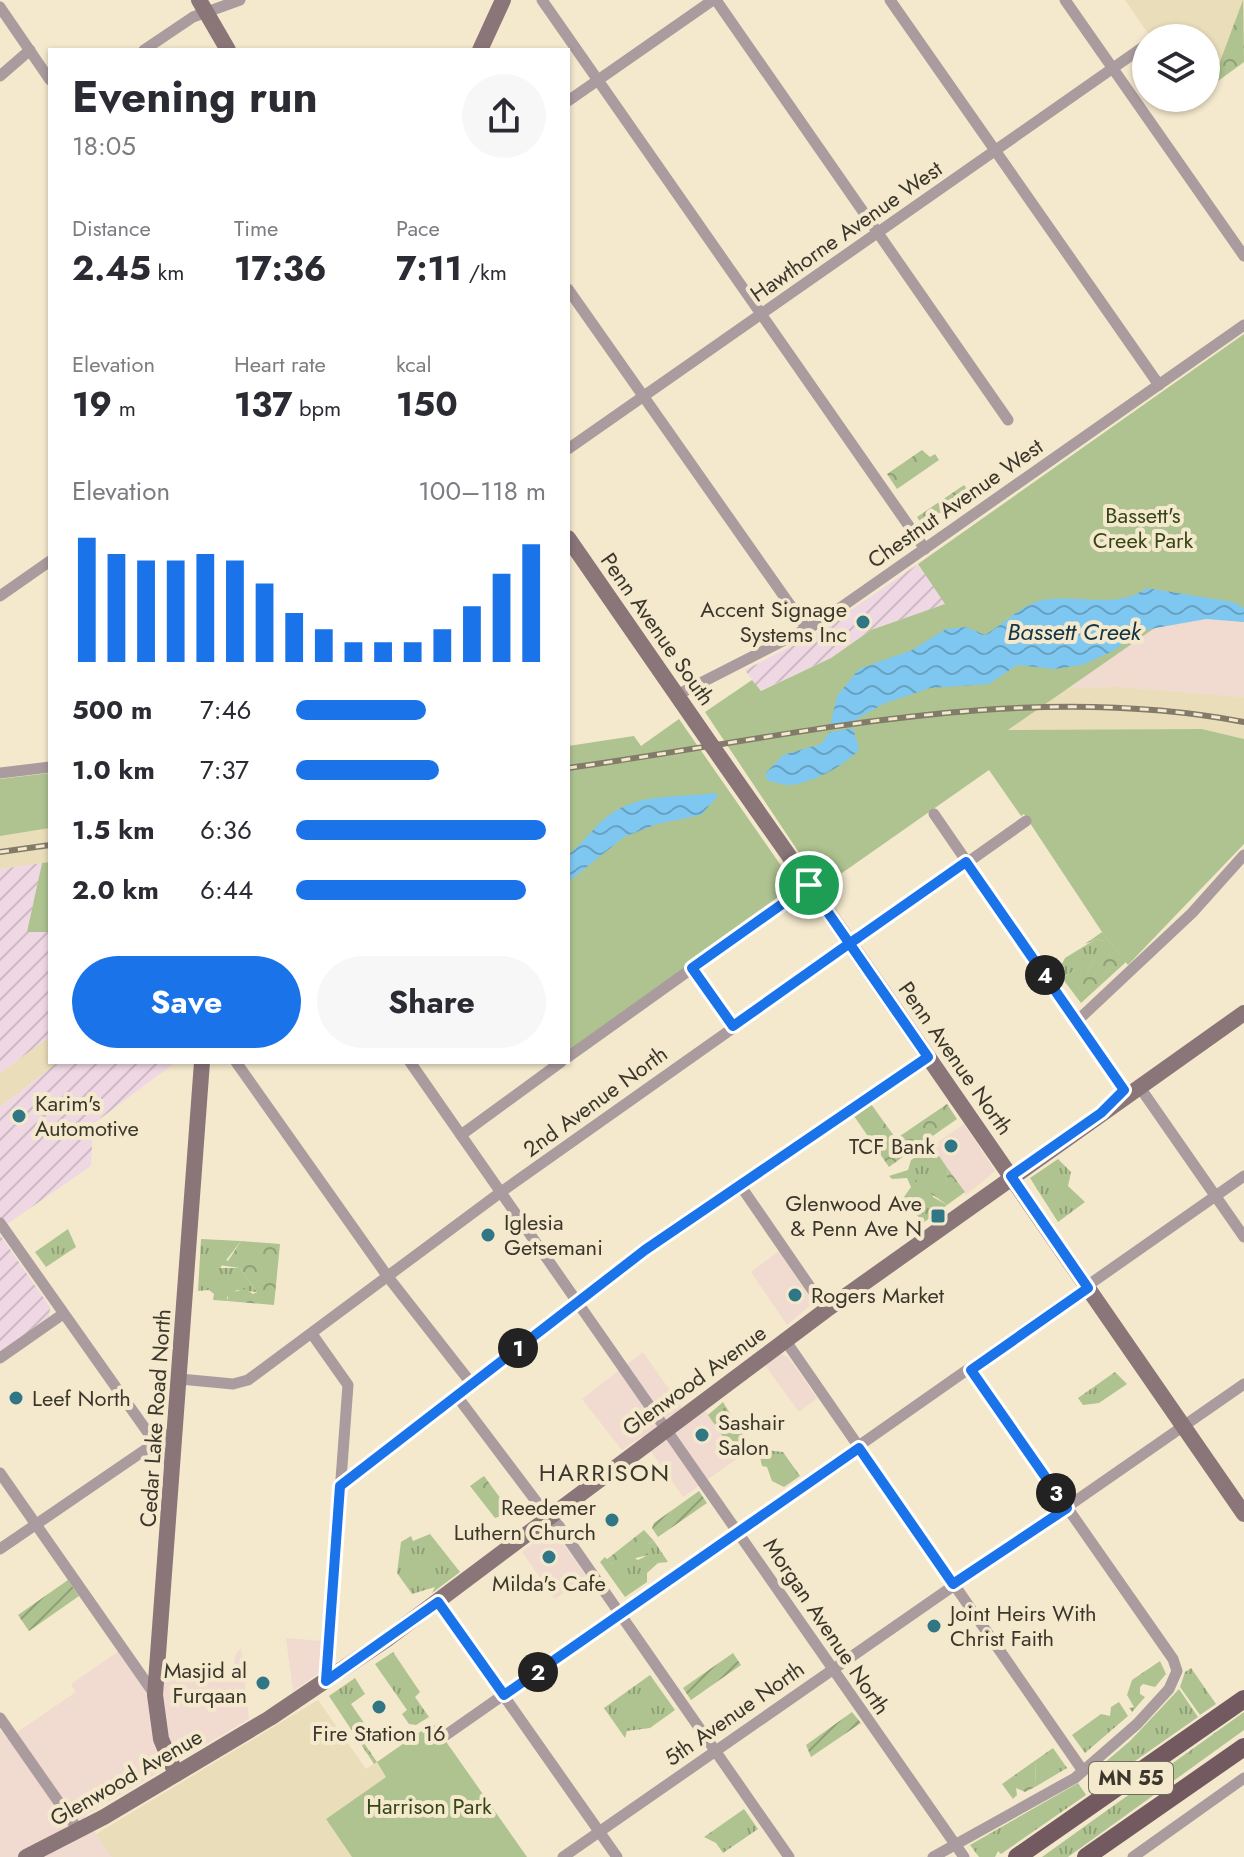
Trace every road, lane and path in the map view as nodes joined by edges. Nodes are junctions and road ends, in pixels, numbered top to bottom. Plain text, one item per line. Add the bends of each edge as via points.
1 (240, 0) edge
2 (503, 0) edge
3 (542, 0) edge
4 (715, 0) edge
5 (890, 0) edge
6 (1065, 0) edge
7 (201, 3) edge
8 (0, 7) edge
9 (146, 48) edge
10 (227, 48) edge
11 (481, 48) edge
12 (30, 50) junction
13 (1132, 55) edge
14 (1113, 69) junction
15 (0, 76) edge
16 (48, 77) edge
17 (598, 80) junction
18 (570, 100) edge
19 (995, 151) junction
20 (878, 232) junction
21 (1244, 256) edge
22 (570, 292) edge
23 (761, 315) junction
24 (1244, 325) edge
25 (1159, 385) junction
26 (644, 397) junction
27 (1008, 420) dead end
28 (570, 448) edge
29 (570, 541) edge
30 (925, 549) junction
31 (48, 562) edge
32 (0, 596) edge
33 (807, 629) junction
34 (681, 700) junction
35 (712, 746) joint
36 (48, 767) edge
37 (0, 773) edge
38 (934, 814) dead end
39 (1026, 821) dead end
40 (1244, 855) edge
41 (966, 862) junction
42 (809, 885) junction
43 (850, 943) junction
44 (692, 968) junction
45 (1244, 1013) edge
46 (1077, 1021) junction
47 (733, 1026) junction
48 (570, 1056) edge
49 (928, 1057) junction
50 (202, 1064) edge
51 (237, 1064) edge
52 (411, 1064) edge
53 (558, 1064) edge
54 (1132, 1090) junction
55 (461, 1135) junction
56 (1011, 1176) junction
57 (1244, 1176) edge
58 (740, 1185) junction
59 (501, 1192) junction
60 (1217, 1197) junction
61 (0, 1223) edge
62 (1244, 1237) edge
63 (388, 1277) junction
64 (1088, 1288) junction
65 (579, 1302) junction
66 (826, 1310) junction
67 (63, 1314) junction
68 (312, 1334) junction
69 (785, 1340) junction
70 (0, 1358) edge
71 (971, 1370) junction
72 (180, 1379) junction
73 (471, 1383) junction
74 (1244, 1384) edge
75 (456, 1395) junction
76 (1183, 1426) junction
77 (177, 1428) junction
78 (665, 1428) junction
79 (155, 1443) junction
80 (859, 1448) junction
81 (173, 1469) junction
82 (0, 1473) edge
83 (340, 1486) junction
84 (1067, 1508) junction
85 (1244, 1514) edge
86 (550, 1517) junction
87 (36, 1525) junction
88 (738, 1533) junction
89 (0, 1549) edge
90 (953, 1584) junction
91 (438, 1602) junction
92 (621, 1614) junction
93 (831, 1669) junction
94 (326, 1681) junction
95 (155, 1695) junction
96 (504, 1695) junction
97 (1244, 1699) edge
98 (0, 1718) edge
99 (446, 1735) dead end
100 (1244, 1747) edge
101 (717, 1751) junction
102 (1083, 1771) junction
103 (176, 1774) junction
104 (1244, 1778) edge
105 (79, 1831) junction
106 (599, 1831) junction
107 (1120, 1833) junction
108 (955, 1844) junction
109 (1135, 1856) edge
110 (26, 1857) edge
111 (563, 1857) edge
112 (617, 1857) edge
113 (789, 1857) edge
114 (933, 1857) edge
115 (964, 1857) edge
116 (1017, 1857) edge
117 (1086, 1857) edge

1 - 7 street
2 - 11 street
3 - 17 street
4 - 17 street
4 - 20 street
5 - 19 street
6 - 14 street
7 - 9 street
7 - 10 street
8 - 12 street
12 - 15 street
12 - 16 street
13 - 14 street, Hawthorne Avenue West
14 - 19 street, Hawthorne Avenue West
14 - 21 street
17 - 18 street
17 - 23 street
19 - 20 street, Hawthorne Avenue West
19 - 25 street
20 - 23 street, Hawthorne Avenue West
20 - 27 street
22 - 26 street
23 - 26 street, Hawthorne Avenue West
23 - 30 street
24 - 25 street, Chestnut Avenue West
25 - 30 street, Chestnut Avenue West
26 - 28 street, Hawthorne Avenue West
26 - 33 street
29 - 34 street, Penn Avenue South
30 - 33 street, Chestnut Avenue West
31 - 32 street
33 - 34 street, Chestnut Avenue West
34 - 35 street, Penn Avenue South
35 - 42 street, Penn Avenue North, bridge
36 - 37 street
38 - 41 street
39 - 41 street, 2nd Avenue North
40 - 46 street via 1192,913
41 - 43 street, 2nd Avenue North
41 - 46 street
42 - 43 street, Penn Avenue North
42 - 44 street
43 - 47 street, 2nd Avenue North
43 - 49 street, Penn Avenue North
44 - 47 street
44 - 48 street
45 - 54 street, Glenwood Avenue
46 - 54 street
47 - 59 street, 2nd Avenue North
49 - 56 street, Penn Avenue North
49 - 58 street
50 - 72 street, Cedar Lake Road North
51 - 63 street
52 - 55 street, Morgan Avenue North
53 - 55 street
54 - 56 street, Glenwood Avenue
54 - 60 street
55 - 59 street, Morgan Avenue North
56 - 64 street, Penn Avenue North
56 - 66 street, Glenwood Avenue
57 - 60 street
58 - 65 street
58 - 66 street
59 - 63 street, 2nd Avenue North
59 - 65 street, Morgan Avenue North
60 - 62 street
60 - 64 street
61 - 67 street
63 - 68 street, 2nd Avenue North
63 - 73 street
64 - 71 street
64 - 76 street, Penn Avenue North
65 - 73 street
65 - 78 street, Morgan Avenue North
66 - 69 street, Glenwood Avenue
67 - 70 street
67 - 79 street
68 - 72 street, 2nd Avenue North via 248,1380 233,1384
68 - 83 street via 348,1385
69 - 78 street, Glenwood Avenue
69 - 80 street
71 - 80 street
71 - 84 street
72 - 77 street, Cedar Lake Road North
73 - 75 street
74 - 76 street, 5th Avenue North
75 - 83 street
75 - 86 street
76 - 84 street, 5th Avenue North
76 - 85 street, Penn Avenue North
77 - 79 street
77 - 81 street, Cedar Lake Road North
78 - 86 street, Glenwood Avenue
78 - 88 street, Morgan Avenue North
79 - 81 street
79 - 87 street
80 - 88 street
80 - 90 street
81 - 95 street, Cedar Lake Road North
82 - 87 street
83 - 94 street
84 - 90 street, 5th Avenue North
84 - 102 street via 1177,1671 1169,1689
86 - 91 street, Glenwood Avenue
86 - 92 street
87 - 89 street
87 - 95 street
88 - 92 street
88 - 93 street, Morgan Avenue North
90 - 93 street, 5th Avenue North
90 - 102 street
91 - 94 street, Glenwood Avenue
91 - 96 street
92 - 96 street
92 - 101 street
93 - 101 street, 5th Avenue North
93 - 108 street, Morgan Avenue North
94 - 103 street, Glenwood Avenue
95 - 103 street, Cedar Lake Road North via 161,1739
96 - 99 street
96 - 106 street
97 - 116 main road, MN 55
98 - 105 street
100 - 107 main road, MN 55
101 - 106 street, 5th Avenue North
101 - 113 street
102 - 108 street
103 - 105 street, Glenwood Avenue
104 - 109 street
105 - 110 street, Glenwood Avenue
106 - 111 street, 5th Avenue North
106 - 112 street
107 - 109 street
107 - 117 main road, MN 55
108 - 114 street
108 - 115 street, Morgan Avenue North

